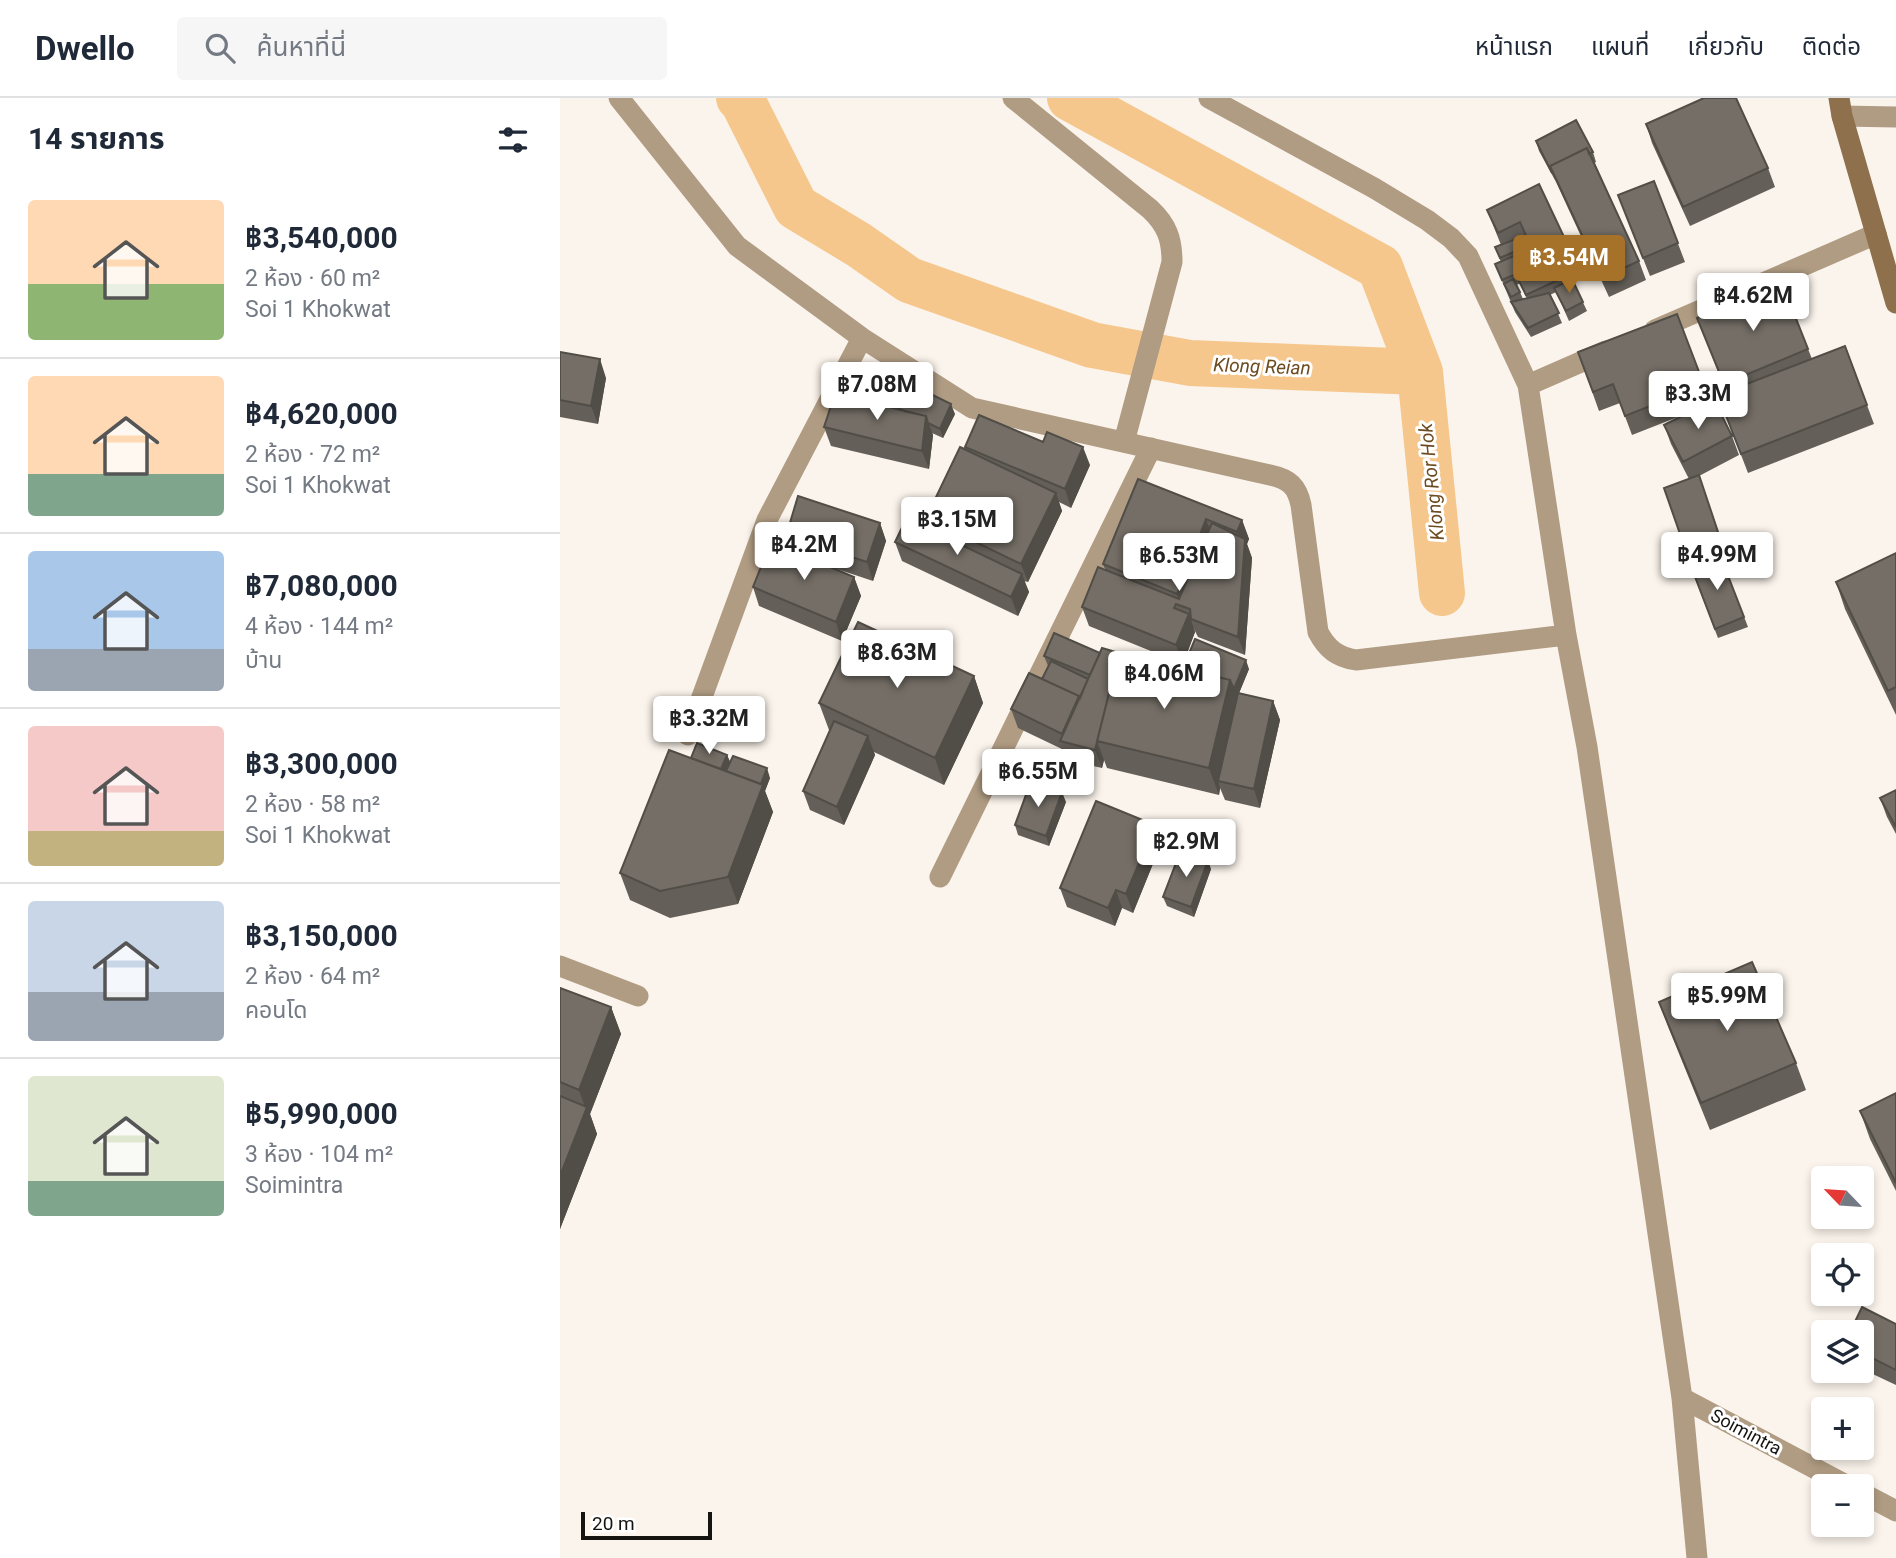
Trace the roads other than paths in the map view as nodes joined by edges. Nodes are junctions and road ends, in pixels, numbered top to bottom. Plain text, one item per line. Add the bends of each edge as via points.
1 (619, 98) edge
2 (1013, 98) edge
3 (1209, 98) edge
4 (1840, 107) edge
5 (1896, 117) edge
6 (1876, 234) junction
7 (1896, 303) edge
8 (862, 338) junction
9 (1528, 385) junction
10 (1124, 442) junction
11 (1152, 448) junction
12 (1566, 635) junction
13 (688, 735) dead end
14 (940, 877) dead end
15 (560, 967) edge
16 (638, 996) dead end
17 (1682, 1398) junction
18 (1825, 1474) edge
19 (1874, 1499) edge
20 (1896, 1511) edge
21 (1697, 1558) edge

1 - 8 street via 737,246
2 - 10 street via 1150,209 1168,230 1172,262
3 - 9 street via 1374,188 1451,238 1468,256
4 - 5 street
4 - 6 street
6 - 7 street
6 - 9 street
8 - 10 street via 972,408
8 - 13 street via 767,520
9 - 12 street
10 - 11 street
11 - 12 street via 1292,483 1301,505 1318,632 1326,646 1345,658
11 - 14 street
12 - 17 street via 1587,747
15 - 16 street
17 - 18 street, Soimintra
17 - 21 street
19 - 20 street

